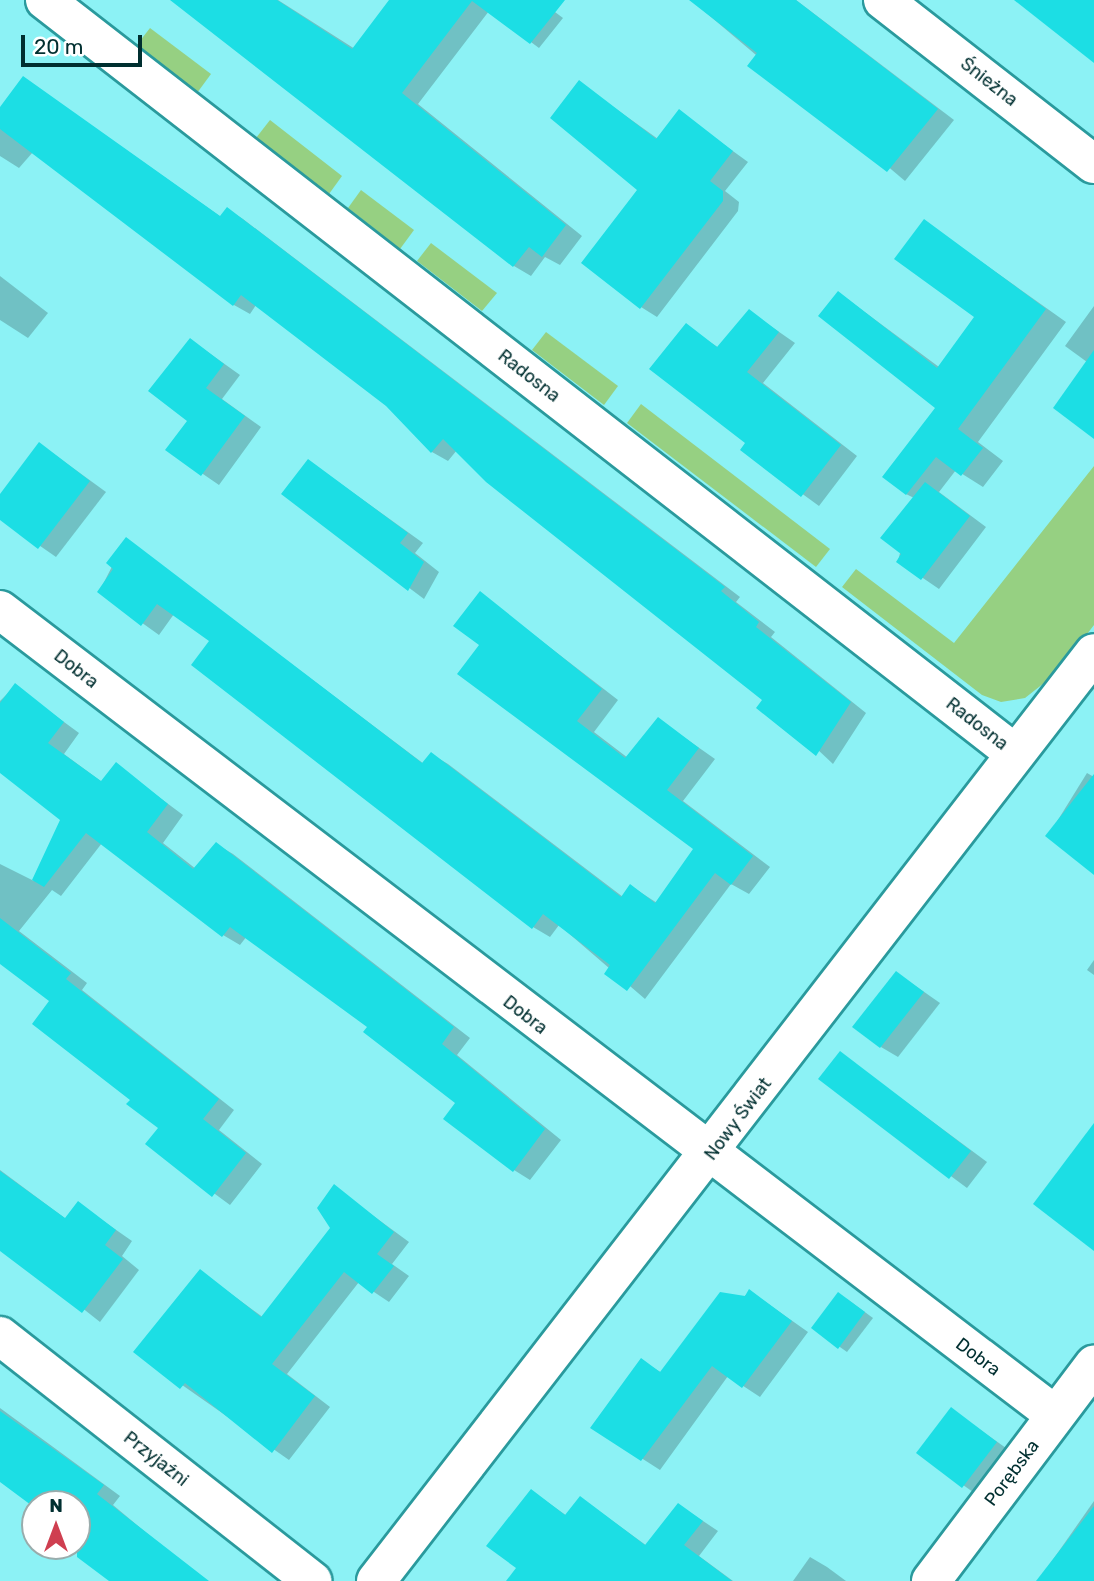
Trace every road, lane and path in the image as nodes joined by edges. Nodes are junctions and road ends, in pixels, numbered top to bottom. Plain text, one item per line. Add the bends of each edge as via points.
1 (45, 0) edge
2 (883, 0) edge
3 (1094, 164) edge
4 (0, 610) edge
5 (1094, 653) edge
6 (1013, 752) junction
7 (710, 1157) junction
8 (0, 1336) edge
9 (1094, 1365) edge
10 (1055, 1415) junction
11 (936, 1579) edge
12 (313, 1581) edge
13 (376, 1581) edge

1 - 6 street, Radosna
2 - 3 street, Śnieżna
4 - 7 street, Dobra
5 - 6 street, Nowy Świat
6 - 7 street, Nowy Świat
7 - 10 street, Dobra
7 - 13 street, Nowy Świat
8 - 12 street, Przyjaźni
9 - 10 street, Porębska
10 - 11 street, Porębska

